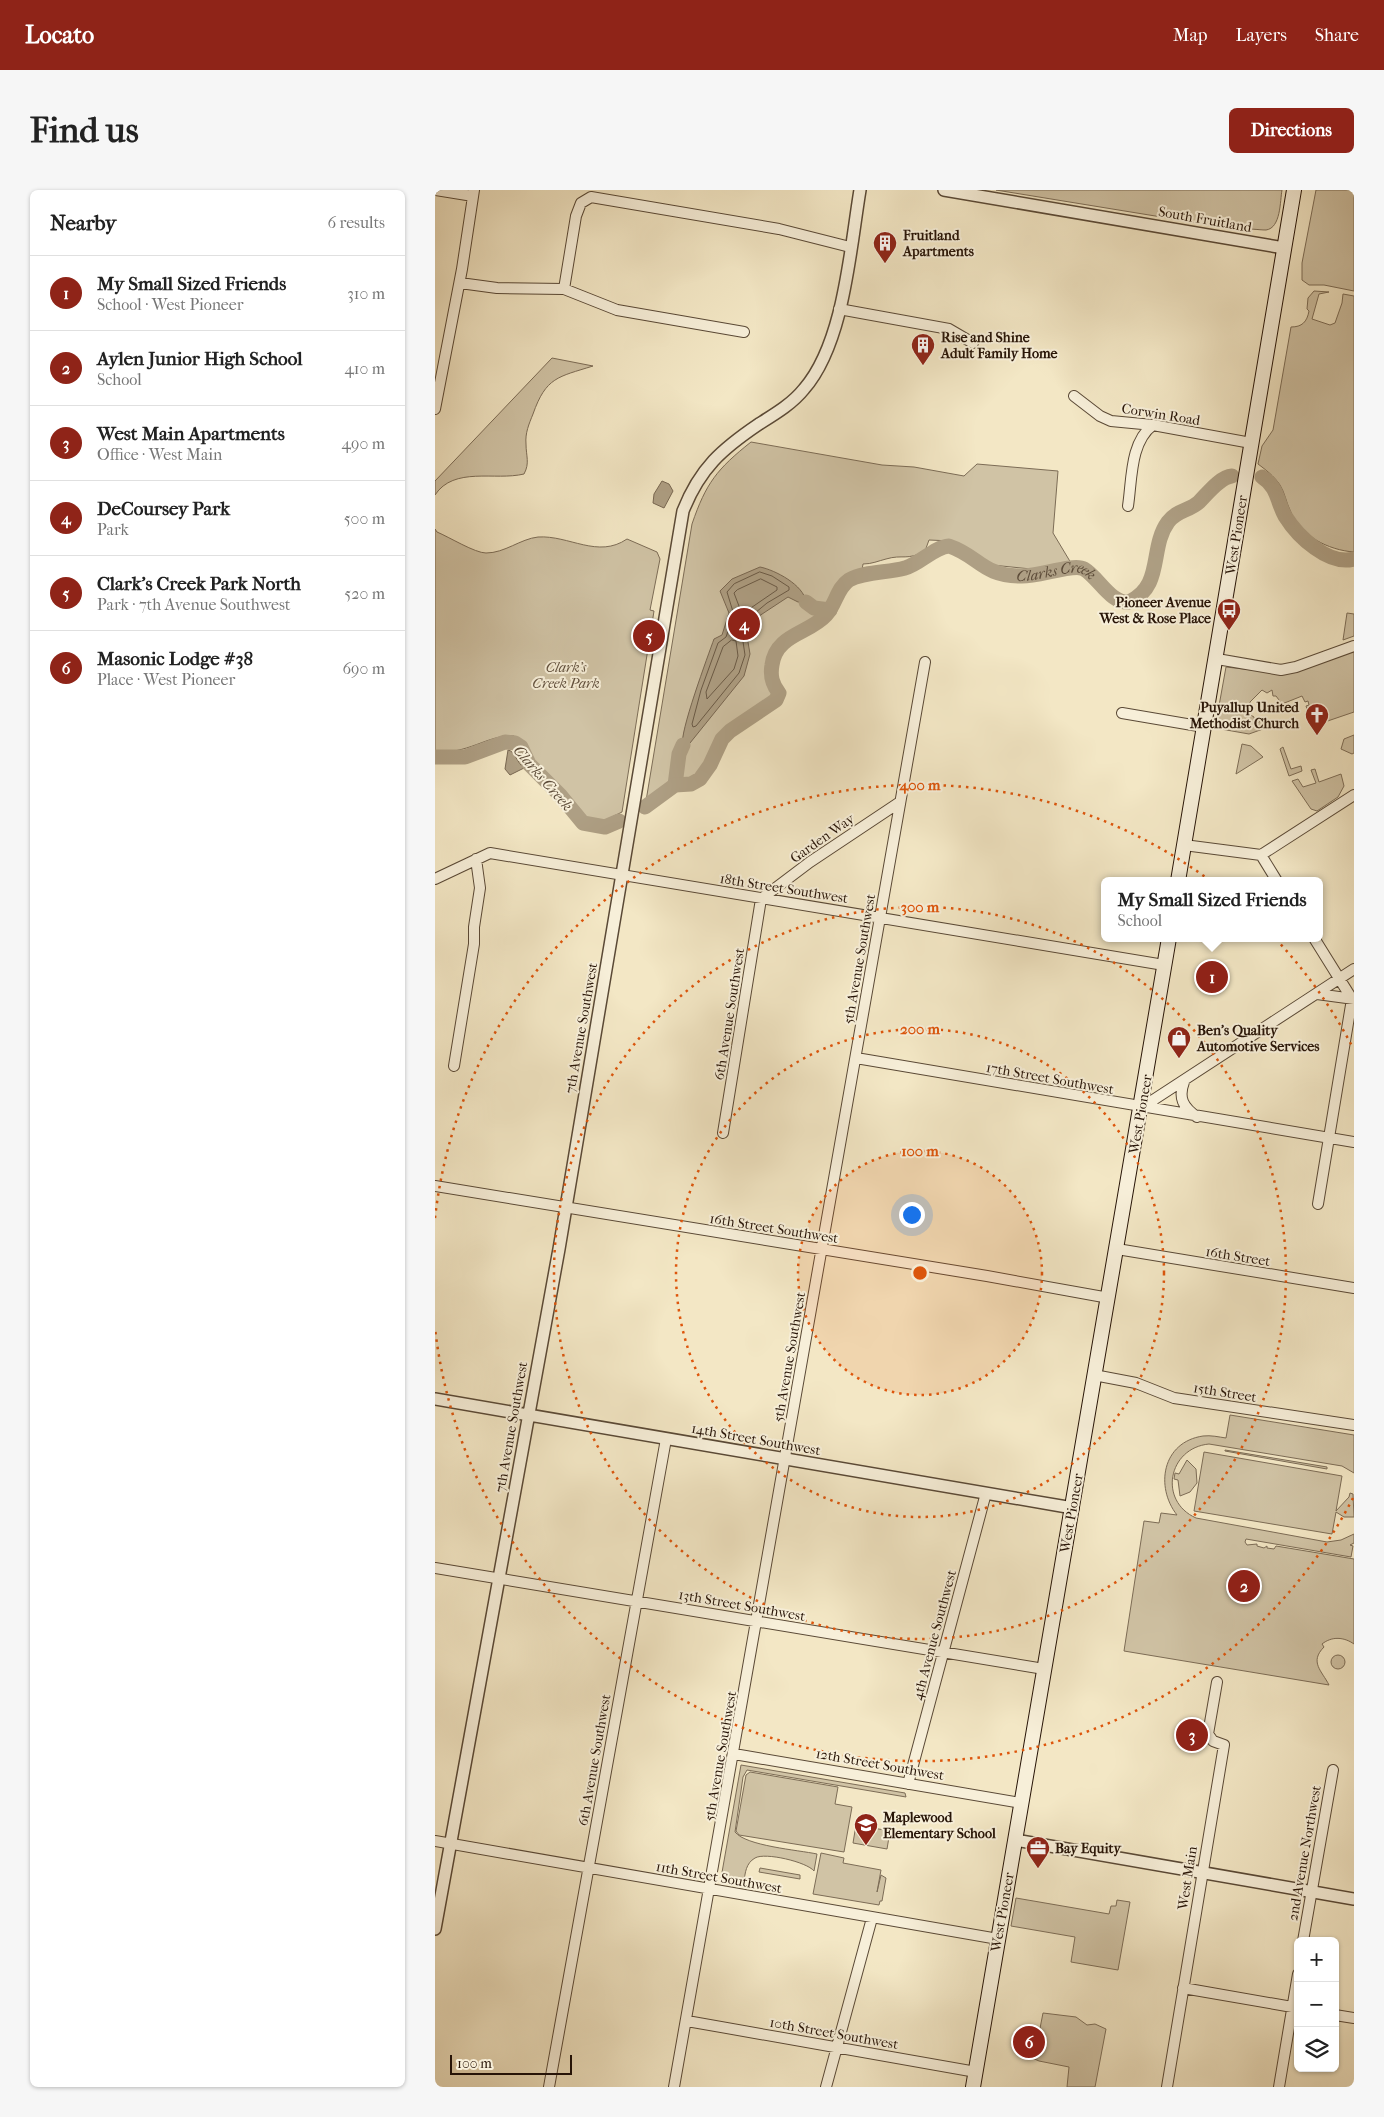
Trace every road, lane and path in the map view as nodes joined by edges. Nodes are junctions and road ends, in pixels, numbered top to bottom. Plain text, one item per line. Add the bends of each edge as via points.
1 (435, 190) edge
2 (860, 190) edge
3 (944, 190) edge
4 (1294, 190) edge
5 (474, 193) edge
6 (850, 247) junction
7 (1284, 248) junction
8 (460, 283) junction
9 (564, 288) junction
10 (839, 309) junction
11 (744, 332) dead end
12 (973, 343) dead end
13 (1074, 396) dead end
14 (435, 409) edge
15 (1153, 425) junction
16 (1251, 443) junction
17 (1128, 506) dead end
18 (1354, 646) edge
19 (1217, 658) junction
20 (925, 662) dead end
21 (1122, 713) dead end
22 (1204, 726) junction
23 (1354, 795) edge
24 (900, 802) junction
25 (1184, 845) junction
26 (1261, 856) junction
27 (476, 859) junction
28 (622, 876) junction
29 (1179, 877) edge
30 (1274, 877) edge
31 (435, 879) edge
32 (761, 899) junction
33 (880, 918) junction
34 (1168, 942) edge
35 (1317, 942) edge
36 (1164, 965) junction
37 (1354, 969) edge
38 (1340, 978) junction
39 (1317, 994) junction
40 (1353, 999) edge
41 (856, 1058) junction
42 (454, 1066) dead end
43 (1184, 1082) junction
44 (1141, 1108) junction
45 (1197, 1117) junction
46 (723, 1133) dead end
47 (1329, 1138) junction
48 (1354, 1142) edge
49 (435, 1186) edge
50 (1318, 1204) dead end
51 (565, 1208) junction
52 (1117, 1249) junction
53 (822, 1250) junction
54 (1354, 1288) edge
55 (1109, 1298) junction
56 (1094, 1375) junction
57 (435, 1399) edge
58 (528, 1415) junction
59 (1354, 1425) edge
60 (666, 1439) junction
61 (786, 1459) junction
62 (986, 1493) junction
63 (1073, 1508) junction
64 (435, 1568) edge
65 (498, 1580) junction
66 (637, 1601) junction
67 (757, 1622) junction
68 (943, 1653) junction
69 (1044, 1669) junction
70 (1217, 1682) dead end
71 (734, 1754) junction
72 (1333, 1770) dead end
73 (908, 1784) junction
74 (1021, 1803) junction
75 (1015, 1840) junction
76 (435, 1841) edge
77 (450, 1844) junction
78 (588, 1868) junction
79 (1202, 1873) junction
80 (711, 1890) junction
81 (1311, 1891) junction
82 (1354, 1899) edge
83 (872, 1918) junction
84 (435, 1928) edge
85 (1304, 1937) edge
86 (998, 1940) junction
87 (1183, 1988) junction
88 (1294, 2007) edge
89 (1294, 2012) edge
90 (1339, 2015) edge
91 (1354, 2018) edge
92 (687, 2021) junction
93 (837, 2047) junction
94 (976, 2072) junction
95 (549, 2087) edge
96 (674, 2087) edge
97 (826, 2087) edge
98 (973, 2087) edge
99 (1167, 2087) edge
100 (1279, 2087) edge

1 - 5 street
2 - 6 street, 7th Avenue Southwest
3 - 7 street, South Fruitland
4 - 7 main road, West Pioneer
5 - 8 street
6 - 9 street via 779,229 587,198 581,203 576,216
6 - 10 street, 7th Avenue Southwest
7 - 16 main road, West Pioneer
8 - 9 street via 497,288
8 - 14 street
9 - 11 street via 617,310
10 - 12 street via 949,329
10 - 28 street, 7th Avenue Southwest via 821,366 804,390 723,450 703,472 689,497 680,525
13 - 15 street, Corwin Road via 1111,421
15 - 16 street, Corwin Road
15 - 17 street via 1137,450
16 - 19 main road, West Pioneer
18 - 19 street via 1281,670
19 - 22 main road, West Pioneer
20 - 24 street, 5th Avenue Southwest
21 - 22 street
22 - 25 main road, West Pioneer
23 - 26 street
24 - 32 street, Garden Way
24 - 33 street, 5th Avenue Southwest
25 - 26 street
25 - 29 main road, West Pioneer
26 - 30 street
27 - 28 street, 18th Street Southwest via 490,853
27 - 31 street, 18th Street Southwest
27 - 42 street via 479,888 474,944
28 - 32 street, 18th Street Southwest
28 - 51 street, 7th Avenue Southwest
32 - 33 street, 18th Street Southwest
32 - 46 street, 6th Avenue Southwest
33 - 36 street, 18th Street Southwest
33 - 41 street, 5th Avenue Southwest
34 - 36 main road, West Pioneer
35 - 38 street
36 - 44 main road, West Pioneer
37 - 38 street
38 - 39 street
38 - 40 street
39 - 40 street
39 - 43 street
40 - 47 street
41 - 44 street, 17th Street Southwest
41 - 53 street, 5th Avenue Southwest
43 - 44 street
43 - 45 street via 1180,1093 1182,1102
44 - 45 street, 17th Street Southwest
44 - 52 main road, West Pioneer
45 - 47 street, 17th Street Southwest
47 - 48 street, 17th Street Southwest
47 - 50 street
49 - 51 street, 16th Street Southwest
51 - 53 street, 16th Street Southwest
51 - 58 street, 7th Avenue Southwest
52 - 54 street, 16th Street
52 - 55 main road, West Pioneer
53 - 55 street, 16th Street Southwest
53 - 61 street, 5th Avenue Southwest
55 - 56 main road, West Pioneer
56 - 59 street, 15th Street via 1137,1383 1174,1398
56 - 63 main road, West Pioneer
57 - 58 street, 14th Street Southwest
58 - 60 street, 14th Street Southwest
58 - 65 street, 7th Avenue Southwest
60 - 61 street, 14th Street Southwest
60 - 66 street, 6th Avenue Southwest
61 - 62 street, 14th Street Southwest
61 - 67 street, 5th Avenue Southwest
62 - 63 street, 14th Street Southwest
62 - 68 street, 4th Avenue Southwest
63 - 69 main road, West Pioneer
64 - 65 street, 13th Street Southwest
65 - 66 street, 13th Street Southwest
65 - 77 street, 7th Avenue Southwest
66 - 67 street, 13th Street Southwest
66 - 78 street, 6th Avenue Southwest
67 - 68 street, 13th Street Southwest
67 - 71 street, 5th Avenue Southwest
68 - 69 street, 13th Street Southwest
68 - 73 street, 4th Avenue Southwest
69 - 74 main road, West Pioneer
70 - 79 street, West Main via 1208,1734 1224,1745
71 - 73 street, 12th Street Southwest
71 - 80 street, 5th Avenue Southwest
72 - 81 street, 2nd Avenue Northwest
73 - 74 street, 12th Street Southwest
74 - 75 main road, West Pioneer
75 - 79 street
75 - 86 main road, West Pioneer
76 - 77 street, 11th Street Southwest
77 - 78 street, 11th Street Southwest
77 - 84 street, 7th Avenue Southwest
78 - 80 street, 11th Street Southwest
78 - 95 street, 6th Avenue Southwest
79 - 81 street
79 - 87 street, West Main
80 - 83 street, 11th Street Southwest
80 - 92 street, 5th Avenue Southwest
81 - 82 street
81 - 85 street, 2nd Avenue Northwest
83 - 86 street, 11th Street Southwest
83 - 93 street
86 - 94 main road, West Pioneer
87 - 88 street
87 - 99 street, West Main
89 - 100 street
90 - 91 street
92 - 93 street, 10th Street Southwest
92 - 96 street, 5th Avenue Southwest
93 - 94 street, 10th Street Southwest
93 - 97 street
94 - 98 main road, West Pioneer

